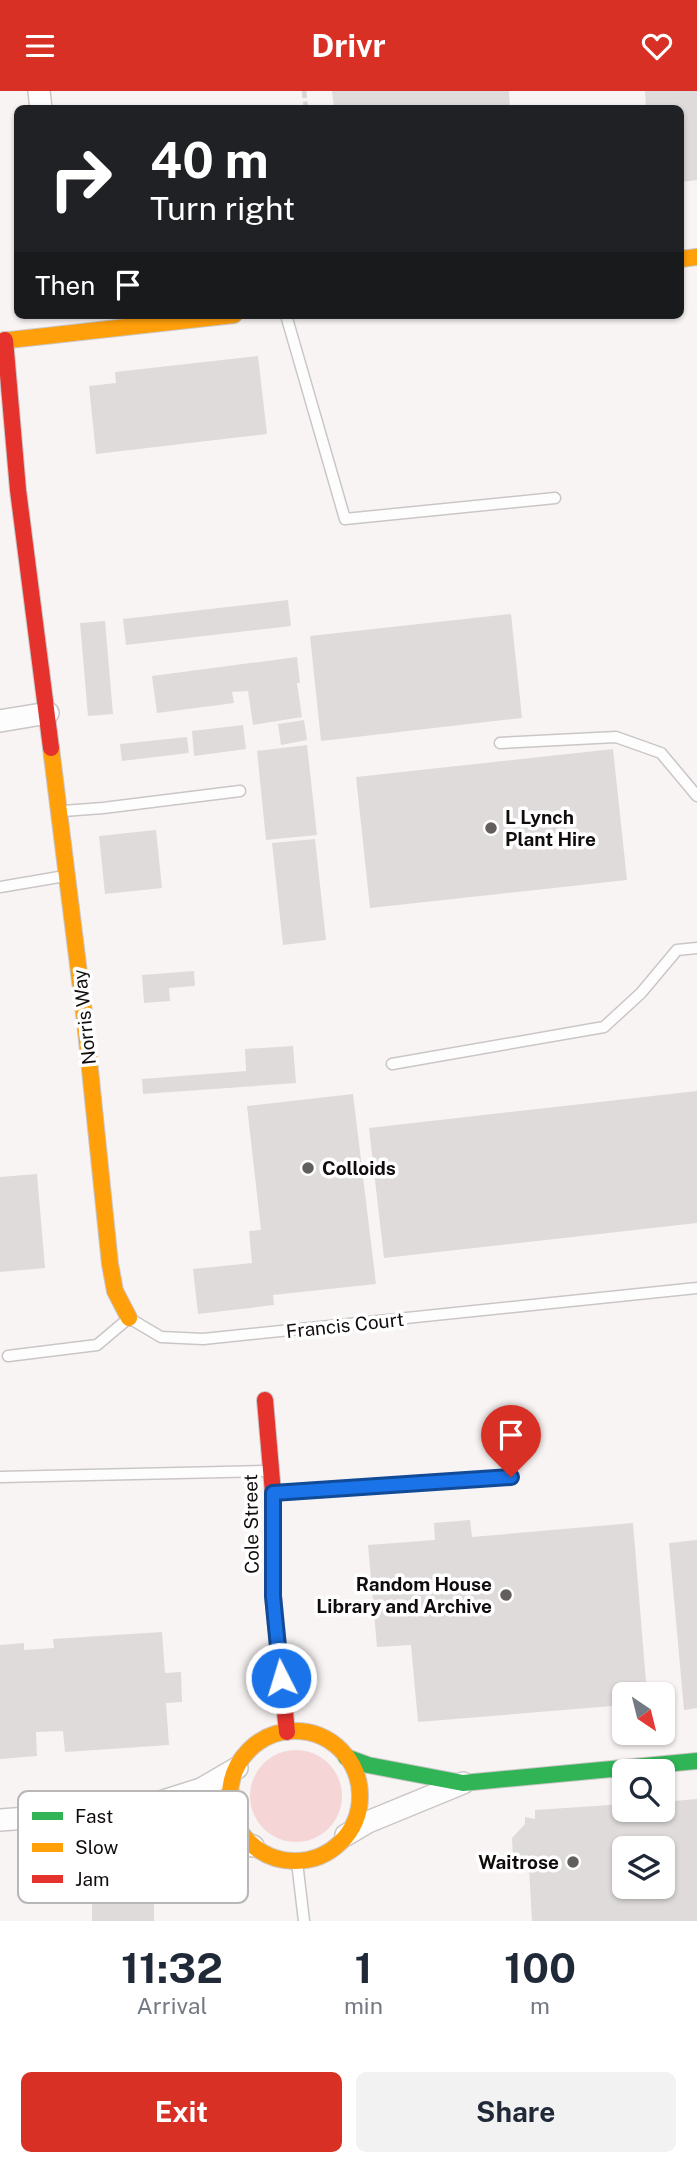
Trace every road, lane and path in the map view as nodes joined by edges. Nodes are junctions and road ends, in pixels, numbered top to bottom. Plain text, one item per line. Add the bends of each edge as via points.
1 (162, 319) edge
2 (287, 319) edge
3 (71, 324) edge
4 (2, 341) edge
5 (555, 498) dead end
6 (48, 713) junction
7 (0, 720) edge
8 (500, 743) dead end
9 (240, 791) dead end
10 (697, 796) edge
11 (60, 811) junction
12 (68, 876) junction
13 (0, 887) edge
14 (697, 948) edge
15 (392, 1064) dead end
16 (697, 1288) edge
17 (129, 1318) junction
18 (8, 1356) dead end
19 (265, 1400) dead end
20 (272, 1471) junction
21 (0, 1477) edge
22 (511, 1477) dead end
23 (273, 1493) junction
24 (287, 1732) junction
25 (346, 1757) junction
26 (697, 1761) edge
27 (237, 1768) junction
28 (463, 1783) junction
29 (195, 1791) edge
30 (231, 1791) edge
31 (18, 1819) edge
32 (0, 1820) edge
33 (346, 1835) junction
34 (248, 1841) edge
35 (248, 1844) edge
36 (253, 1846) junction
37 (297, 1863) junction
38 (304, 1921) edge

1 - 3 street
2 - 5 lane via 345,519
3 - 4 street
4 - 6 street, Norris Way
6 - 7 street
6 - 11 street, Norris Way
8 - 10 lane via 616,737 661,753
9 - 11 lane
11 - 12 street, Norris Way
12 - 13 lane
12 - 17 street, Norris Way via 110,1264 115,1291
14 - 15 lane via 677,950 604,1027
16 - 17 lane, Francis Court via 203,1339 160,1338
17 - 18 lane via 97,1345
19 - 20 street, Cole Street
20 - 21 lane
20 - 23 street, Cole Street
22 - 23 lane
23 - 24 street, Cole Street via 273,1596
24 - 25 street via 323,1738
24 - 27 street via 249,1750
25 - 28 street
25 - 33 street via 362,1796
26 - 28 street
27 - 29 street
27 - 30 street
28 - 33 street
31 - 32 street
33 - 37 street via 326,1853
34 - 36 street
35 - 36 street
36 - 37 street via 274,1858
37 - 38 lane

